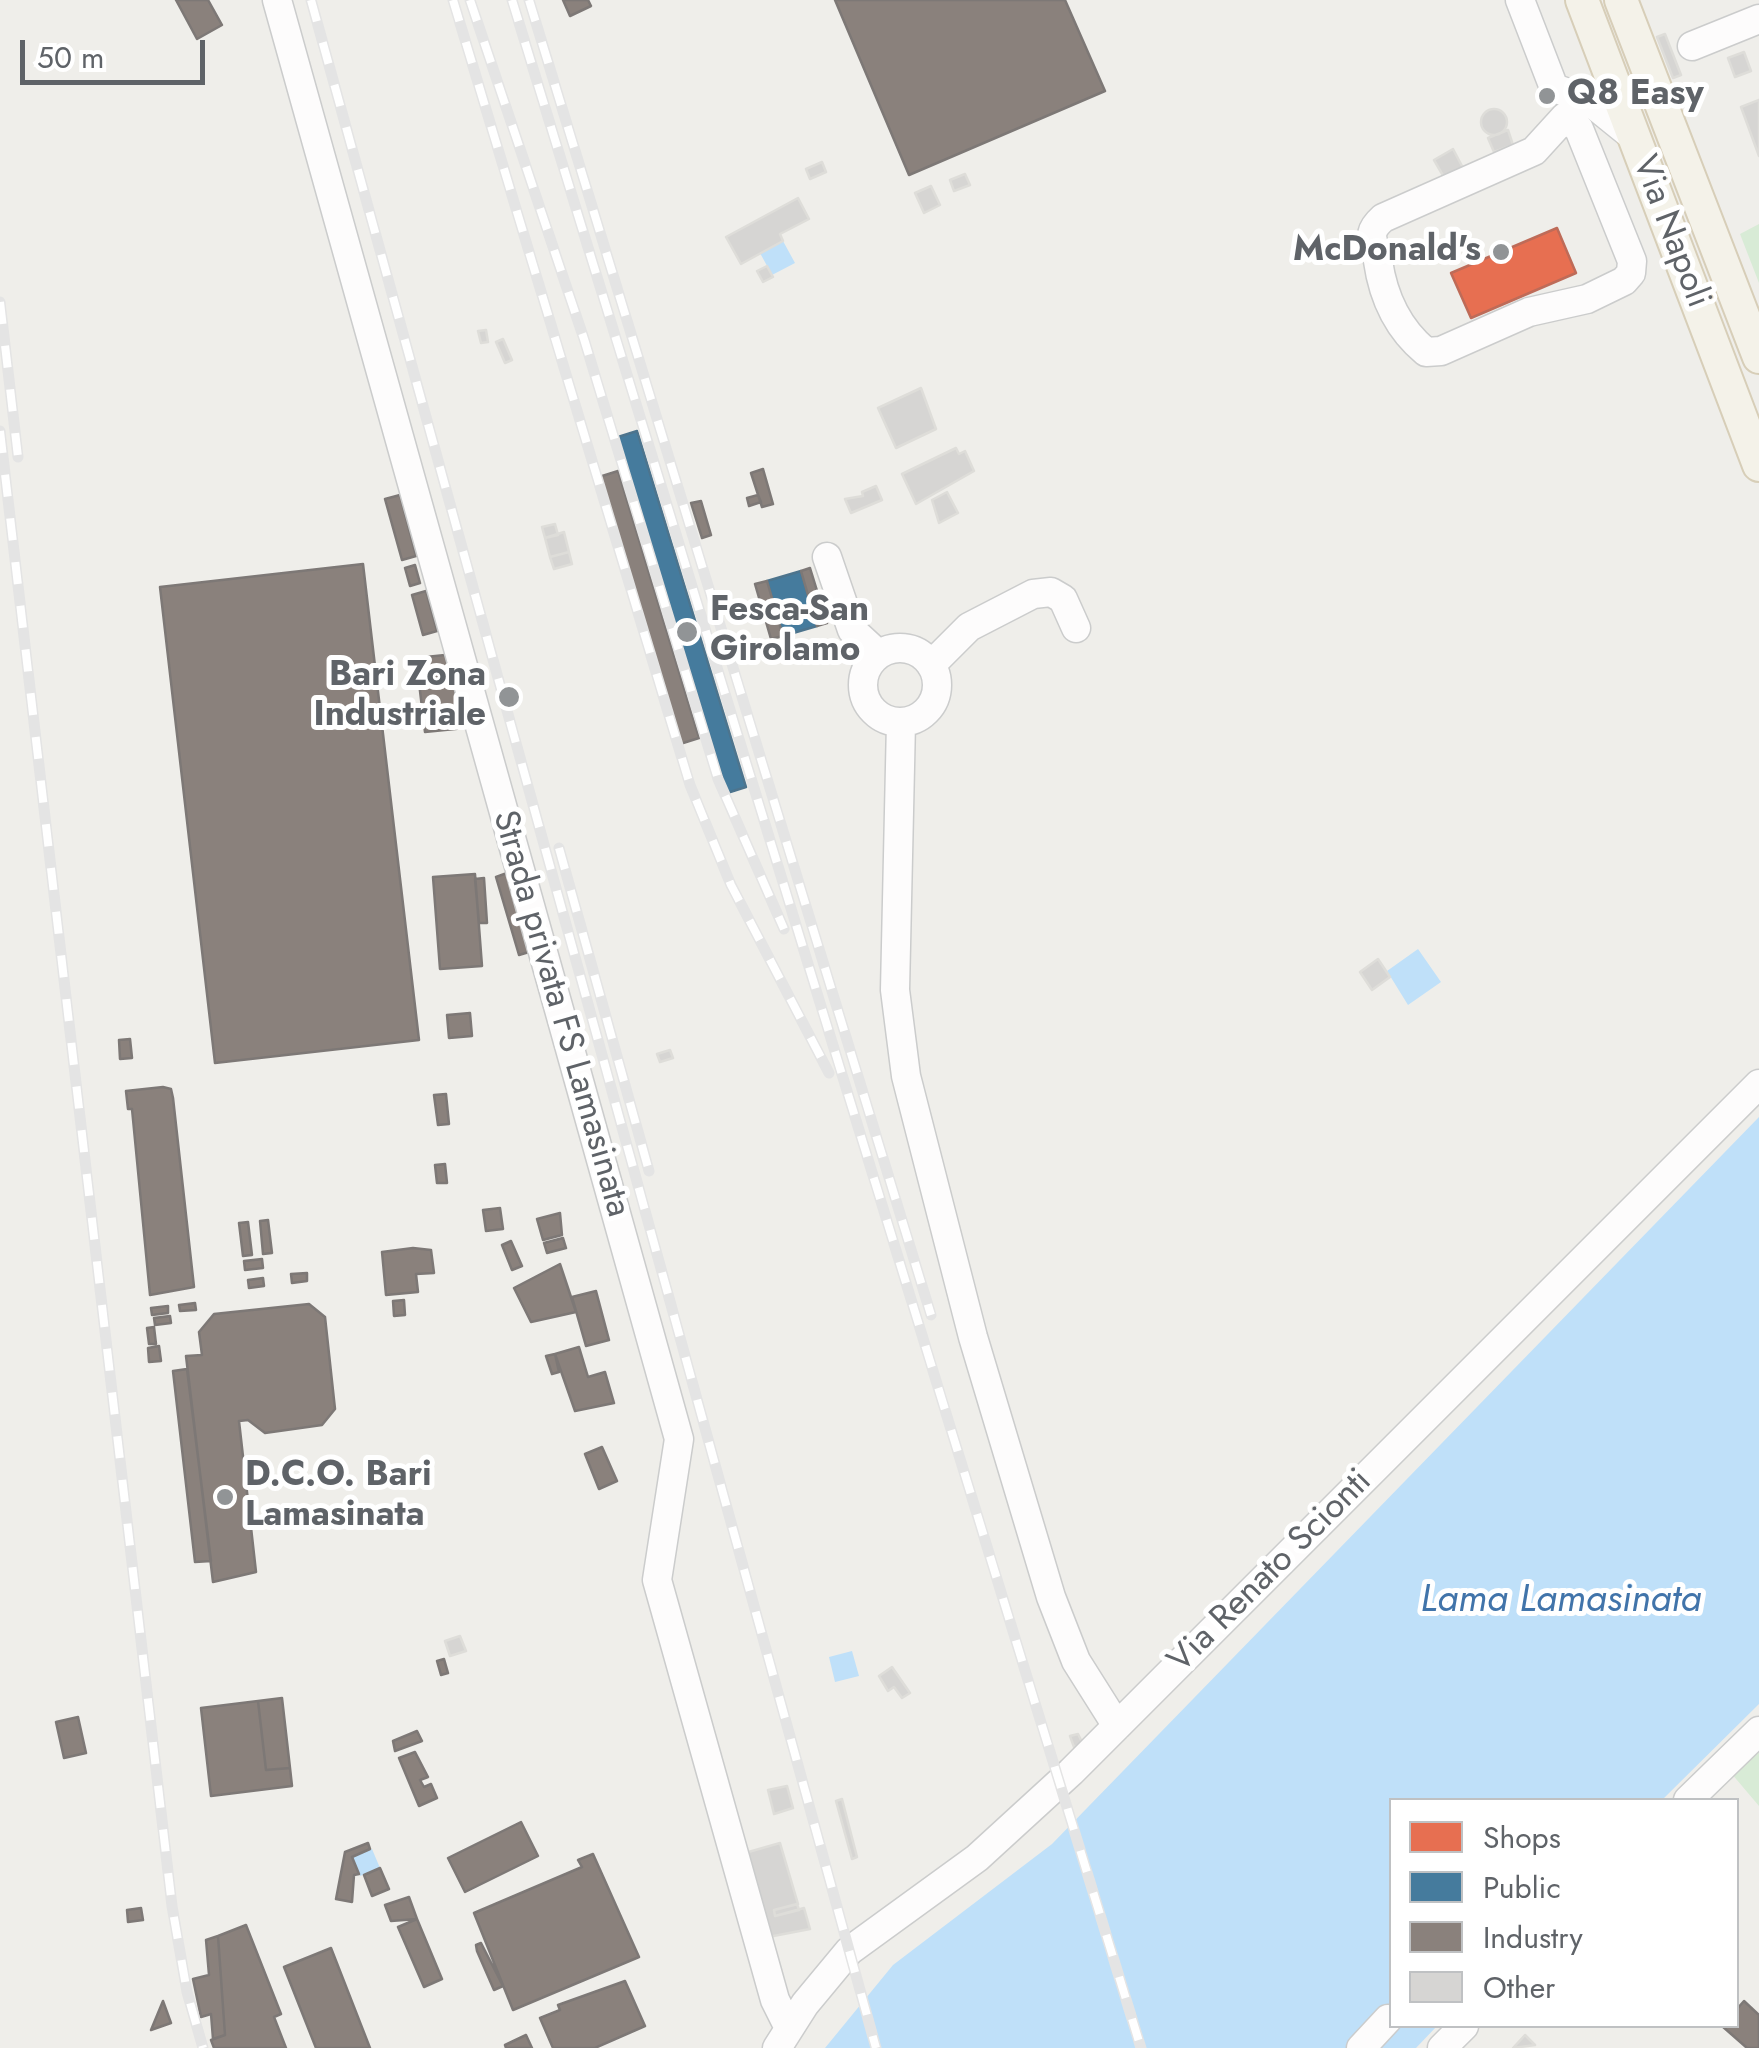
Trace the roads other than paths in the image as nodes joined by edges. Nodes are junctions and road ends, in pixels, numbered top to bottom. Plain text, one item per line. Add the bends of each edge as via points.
1 (277, 0) edge
2 (1520, 0) edge
3 (1582, 0) edge
4 (1622, 0) edge
5 (1759, 20) edge
6 (1692, 46) dead end
7 (1634, 138) junction
8 (1378, 259) joint
9 (1759, 357) edge
10 (1759, 464) edge
11 (828, 557) dead end
12 (1076, 628) dead end
13 (878, 654) junction
14 (931, 665) junction
15 (901, 722) junction
16 (1759, 1084) edge
17 (1117, 1726) junction
18 (1759, 1730) edge
19 (1690, 1798) edge
20 (1388, 2019) dead end
21 (1462, 2028) edge
22 (783, 2038) edge
23 (1361, 2048) edge
24 (1442, 2048) edge

1 - 22 street, Strada privata FS Lamasinata via 679,1439 657,1580
2 - 7 street via 1554,88 1588,100
3 - 7 main road, Via Napoli
4 - 9 main road, Via Napoli
5 - 6 street
7 - 10 main road, Via Napoli
8 - 8 street via 1370,239 1383,218 1534,151 1564,118 1579,129 1632,273 1587,299 1529,312 1426,352 1381,290
11 - 13 street via 852,630
12 - 14 street via 1063,599 1033,594 969,626
13 - 14 street via 912,650
13 - 15 street via 865,672 864,696 877,714
14 - 15 street via 933,702 914,720
15 - 17 street via 895,990 906,1076 973,1338 1051,1598 1076,1661
16 - 17 street, Via Renato Scionti
17 - 22 street, Via Renato Scionti via 976,1858 849,1951
18 - 19 street
20 - 23 street
21 - 24 street

